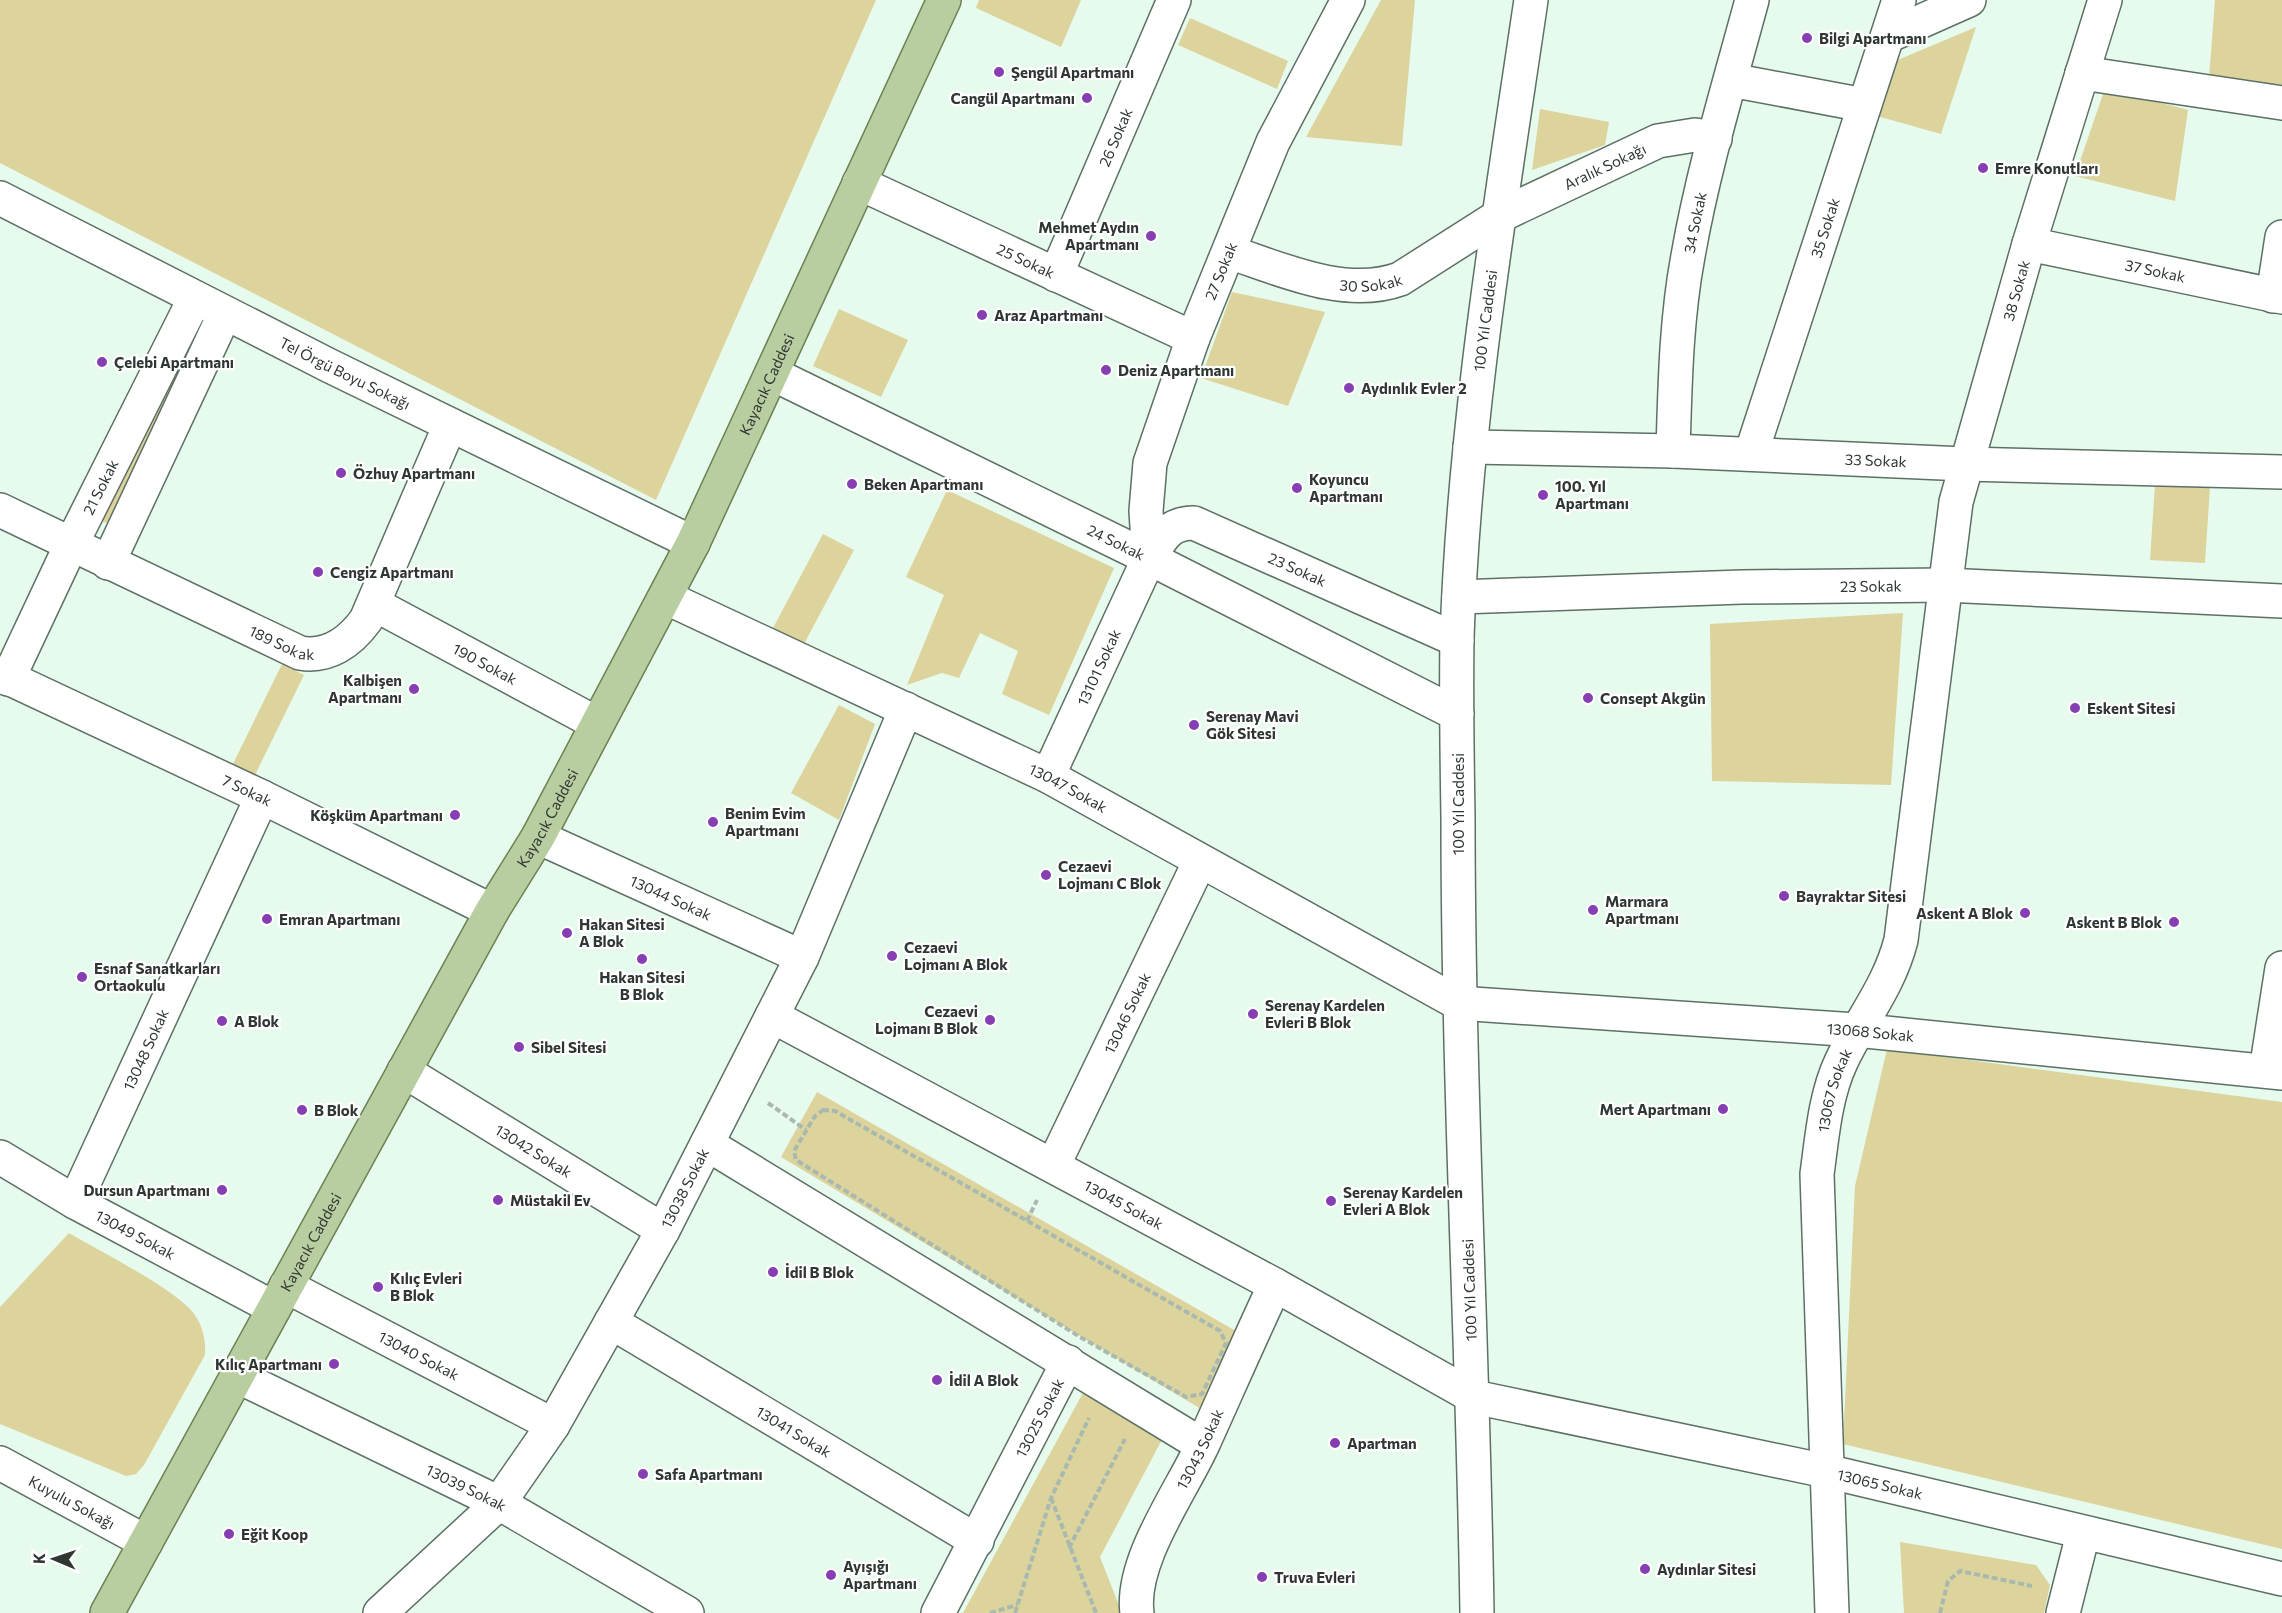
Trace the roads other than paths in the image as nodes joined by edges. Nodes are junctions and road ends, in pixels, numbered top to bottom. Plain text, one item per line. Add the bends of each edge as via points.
1 (944, 0) edge
2 (1174, 0) edge
3 (1348, 0) edge
4 (1531, 0) edge
5 (1752, 0) edge
6 (1899, 0) edge
7 (1969, 0) edge
8 (2105, 0) edge
9 (1888, 36) junction
10 (2082, 73) junction
11 (1731, 80) junction
12 (2282, 103) edge
13 (1864, 105) junction
14 (1715, 139) junction
15 (859, 183) junction
16 (1, 201) edge
17 (1499, 216) junction
18 (2282, 237) edge
19 (2029, 244) junction
20 (1229, 252) junction
21 (1056, 275) junction
22 (2277, 296) edge
23 (195, 298) junction
24 (225, 313) junction
25 (1193, 338) junction
26 (773, 374) junction
27 (450, 425) junction
28 (1470, 447) junction
29 (1673, 451) junction
30 (1751, 454) junction
31 (1965, 464) junction
32 (2282, 472) edge
33 (0, 510) edge
34 (693, 543) junction
35 (71, 545) junction
36 (1149, 558) junction
37 (108, 563) junction
38 (1945, 585) junction
39 (666, 597) junction
40 (1460, 597) junction
41 (2282, 601) edge
42 (374, 604) junction
43 (1457, 640) junction
44 (4, 677) edge
45 (906, 709) junction
46 (1457, 714) junction
47 (596, 723) junction
48 (1048, 776) junction
49 (262, 797) junction
50 (538, 837) junction
51 (1200, 861) junction
52 (492, 911) junction
53 (802, 957) junction
54 (2282, 968) edge
55 (1458, 1003) junction
56 (772, 1016) junction
57 (1856, 1030) junction
58 (404, 1071) junction
59 (2274, 1072) edge
60 (707, 1144) junction
61 (0, 1157) edge
62 (1053, 1166) junction
63 (75, 1202) junction
64 (663, 1230) junction
65 (1275, 1285) junction
66 (280, 1297) junction
67 (611, 1322) junction
68 (1068, 1362) junction
69 (237, 1376) junction
70 (1474, 1397) junction
71 (553, 1425) junction
72 (1202, 1445) junction
73 (0, 1462) edge
74 (1826, 1471) junction
75 (499, 1503) junction
76 (2083, 1534) junction
77 (977, 1541) junction
78 (146, 1542) junction
79 (2282, 1579) edge
80 (107, 1613) edge
81 (380, 1613) edge
82 (687, 1613) edge
83 (938, 1613) edge
84 (1137, 1613) edge
85 (1476, 1613) edge
86 (1832, 1613) edge
87 (2063, 1613) edge

1 - 15 main road, Kayacık Caddesi
2 - 21 street, 26 Sokak
3 - 20 street, 27 Sokak via 1273,142
4 - 17 street, 100 Yıl Caddesi
5 - 11 street, 34 Sokak
6 - 9 street, 35 Sokak
7 - 9 street
8 - 10 street, 38 Sokak
9 - 13 street, 35 Sokak
10 - 12 street
10 - 19 street, 38 Sokak
11 - 13 street
11 - 14 street, 34 Sokak
13 - 30 street, 35 Sokak
14 - 17 street, Aralık Sokağı via 1686,135 1658,141
14 - 29 street, 34 Sokak via 1686,267 1677,341
15 - 21 street, 25 Sokak
15 - 26 main road, Kayacık Caddesi
16 - 23 street, Tel Örgü Boyu Sokağı
17 - 20 street, 30 Sokak via 1400,279 1383,285 1328,282
17 - 28 street, 100 Yıl Caddesi
18 - 22 street
19 - 22 street, 37 Sokak
19 - 31 street, 38 Sokak
20 - 25 street, 27 Sokak
21 - 25 street, 25 Sokak
23 - 24 street, Tel Örgü Boyu Sokağı
23 - 35 street, 21 Sokak
24 - 27 street, Tel Örgü Boyu Sokağı
24 - 37 street
25 - 36 street, 27 Sokak via 1150,463 1146,511
26 - 34 main road, Kayacık Caddesi
26 - 36 street, 24 Sokak
27 - 34 street, Tel Örgü Boyu Sokağı
27 - 42 street, 189 Sokak
28 - 29 street, 33 Sokak
28 - 40 street, 100 Yıl Caddesi
29 - 30 street, 33 Sokak
30 - 31 street, 33 Sokak
31 - 32 street, 33 Sokak
31 - 38 street, 38 Sokak
33 - 35 street, 189 Sokak
34 - 39 main road, Kayacık Caddesi
35 - 37 street, 189 Sokak
35 - 44 street, 21 Sokak
36 - 43 street, 23 Sokak via 1167,530 1180,523 1194,523
36 - 46 street, 24 Sokak
36 - 48 street, 13101 Sokak
37 - 42 street, 189 Sokak via 300,653 312,655 333,649 355,634
38 - 40 street, 23 Sokak via 1742,587
38 - 41 street, 23 Sokak
38 - 57 street, 13067 Sokak via 1901,939 1894,967
39 - 45 street, 13047 Sokak
39 - 47 main road, Kayacık Caddesi
40 - 43 street, 100 Yıl Caddesi
42 - 47 street, 190 Sokak
43 - 46 street, 100 Yıl Caddesi
44 - 49 street, 7 Sokak
45 - 48 street, 13047 Sokak
45 - 53 street, 13038 Sokak
46 - 55 street, 100 Yıl Caddesi
47 - 50 main road, Kayacık Caddesi
48 - 51 street, 13047 Sokak
49 - 52 street, 7 Sokak
49 - 63 street, 13048 Sokak
50 - 52 main road, Kayacık Caddesi
50 - 53 street, 13044 Sokak
51 - 55 street, 13047 Sokak
51 - 62 street, 13046 Sokak
52 - 58 main road, Kayacık Caddesi
53 - 56 street, 13038 Sokak
54 - 59 street
55 - 57 street, 13068 Sokak
55 - 70 street, 100 Yıl Caddesi
56 - 60 street, 13038 Sokak
56 - 62 street, 13045 Sokak
57 - 59 street, 13068 Sokak
57 - 74 street, 13067 Sokak via 1839,1065 1828,1103 1817,1174
58 - 64 street, 13042 Sokak
58 - 66 main road, Kayacık Caddesi
60 - 64 street, 13038 Sokak
60 - 68 street
61 - 63 street, 13049 Sokak
62 - 65 street, 13045 Sokak
63 - 66 street, 13049 Sokak
64 - 67 street, 13038 Sokak
65 - 70 street, 13045 Sokak
65 - 72 street, 13043 Sokak
66 - 69 main road, Kayacık Caddesi
66 - 71 street, 13040 Sokak
67 - 71 street, 13038 Sokak
67 - 77 street, 13041 Sokak
68 - 72 street, 13025 Sokak
68 - 77 street, 13025 Sokak
69 - 75 street, 13039 Sokak
69 - 78 main road, Kayacık Caddesi
70 - 74 street, 13065 Sokak
70 - 85 street, 100 Yıl Caddesi
71 - 75 street, 13038 Sokak
72 - 84 street, 13043 Sokak via 1145,1559 1137,1580
73 - 78 street, Kuyulu Sokağı
74 - 76 street, 13065 Sokak
74 - 86 street, 13067 Sokak
75 - 81 street, 13038 Sokak
75 - 82 street, 13039 Sokak
76 - 79 street, 13065 Sokak
76 - 87 street
77 - 83 street, 13025 Sokak
78 - 80 main road, Kayacık Caddesi

